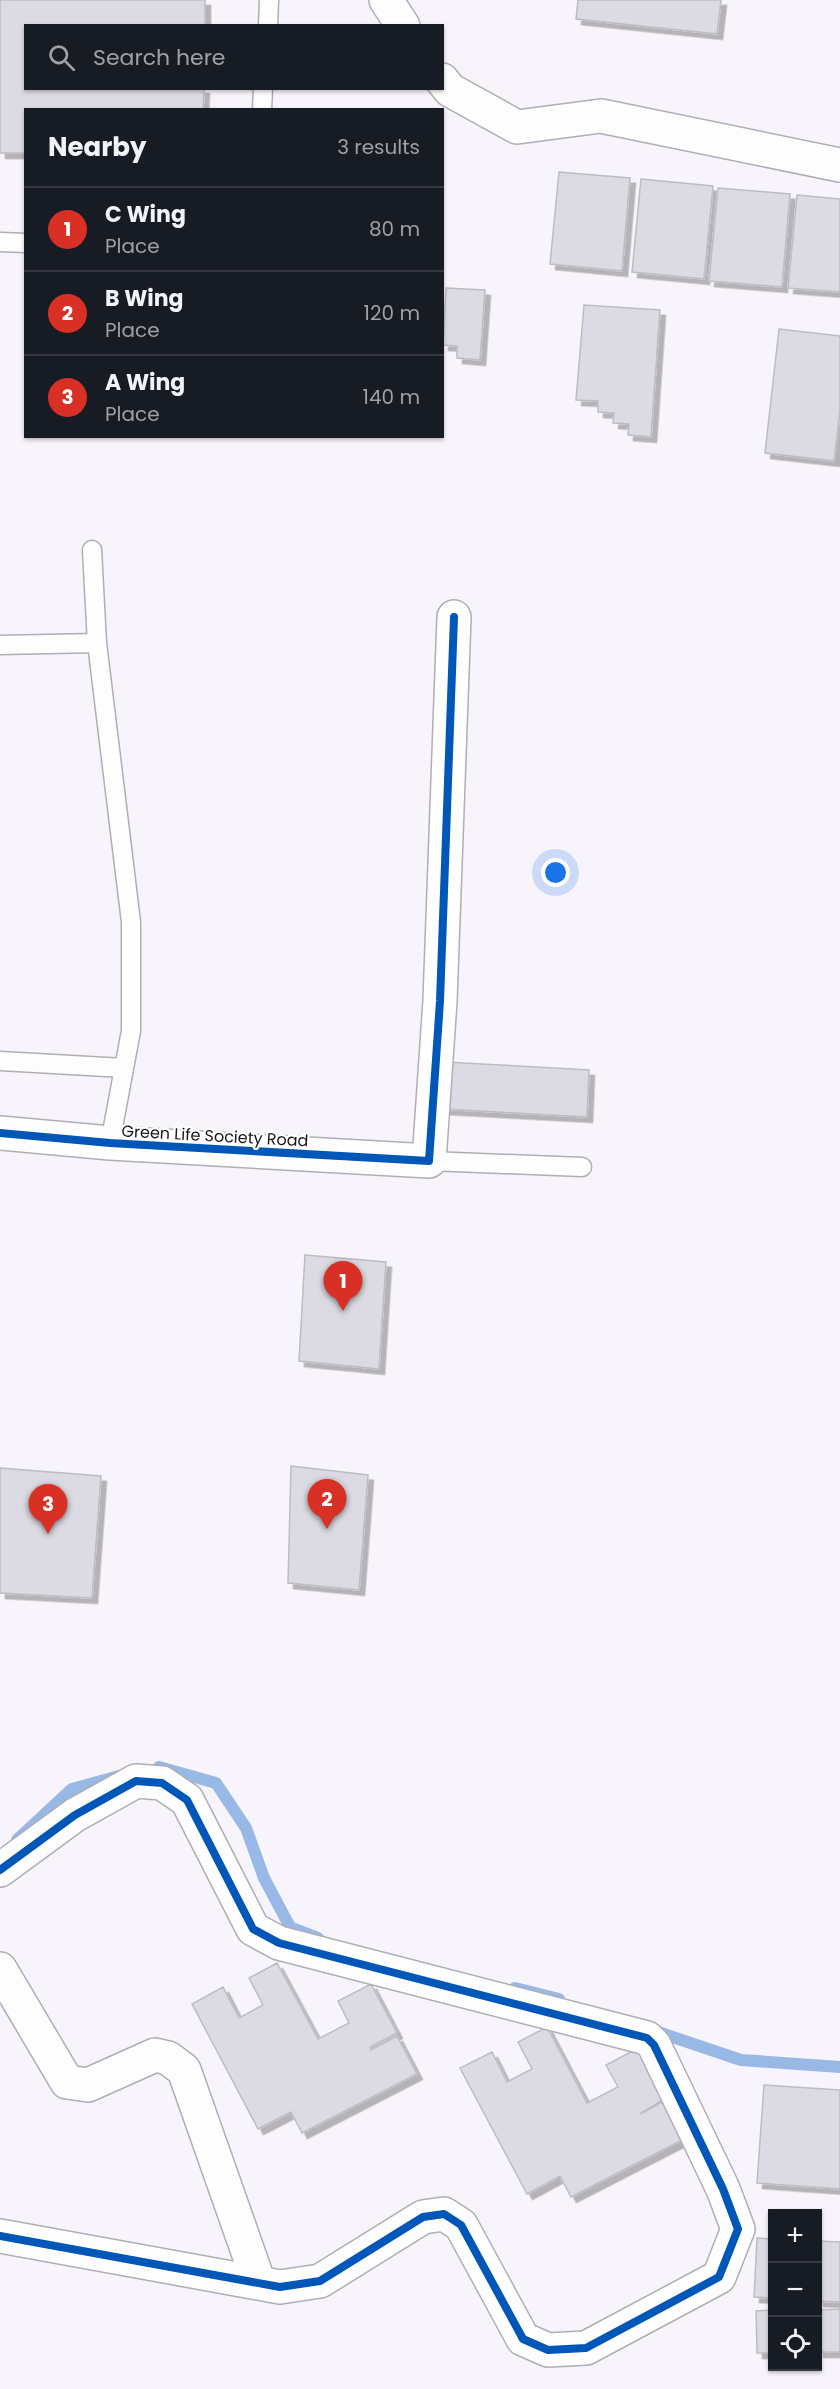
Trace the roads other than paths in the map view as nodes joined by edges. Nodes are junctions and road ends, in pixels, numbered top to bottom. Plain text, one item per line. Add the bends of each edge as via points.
1 (269, 0) edge
2 (386, 0) edge
3 (268, 24) edge
4 (402, 24) edge
5 (444, 82) edge
6 (263, 90) edge
7 (262, 108) edge
8 (840, 165) edge
9 (0, 242) edge
10 (24, 243) edge
11 (92, 550) dead end
12 (454, 617) dead end
13 (97, 643) junction
14 (0, 645) edge
15 (0, 1061) edge
16 (124, 1068) junction
17 (0, 1133) edge
18 (110, 1143) junction
19 (429, 1161) junction
20 (582, 1167) dead end
21 (0, 1870) edge
22 (1, 1972) edge
23 (0, 2236) edge
24 (259, 2283) junction

1 - 3 lane
2 - 4 street
5 - 8 street via 450,90 517,127 601,116
6 - 7 lane
9 - 10 lane
11 - 13 lane
12 - 19 street via 441,990
13 - 14 lane
13 - 16 lane via 131,922 131,1031
15 - 16 lane
16 - 18 lane
17 - 18 street, Green Life Society Road
18 - 19 street, Green Life Society Road
19 - 20 lane
21 - 24 street via 75,1815 136,1781 162,1783 187,1800 253,1929 279,1943 647,2038 654,2045 723,2188 738,2229 719,2277 586,2348 548,2350 523,2339 461,2225 444,2214 423,2217 321,2280 280,2287
22 - 24 street via 67,2082 88,2085 154,2055 168,2058 184,2070
23 - 24 street

